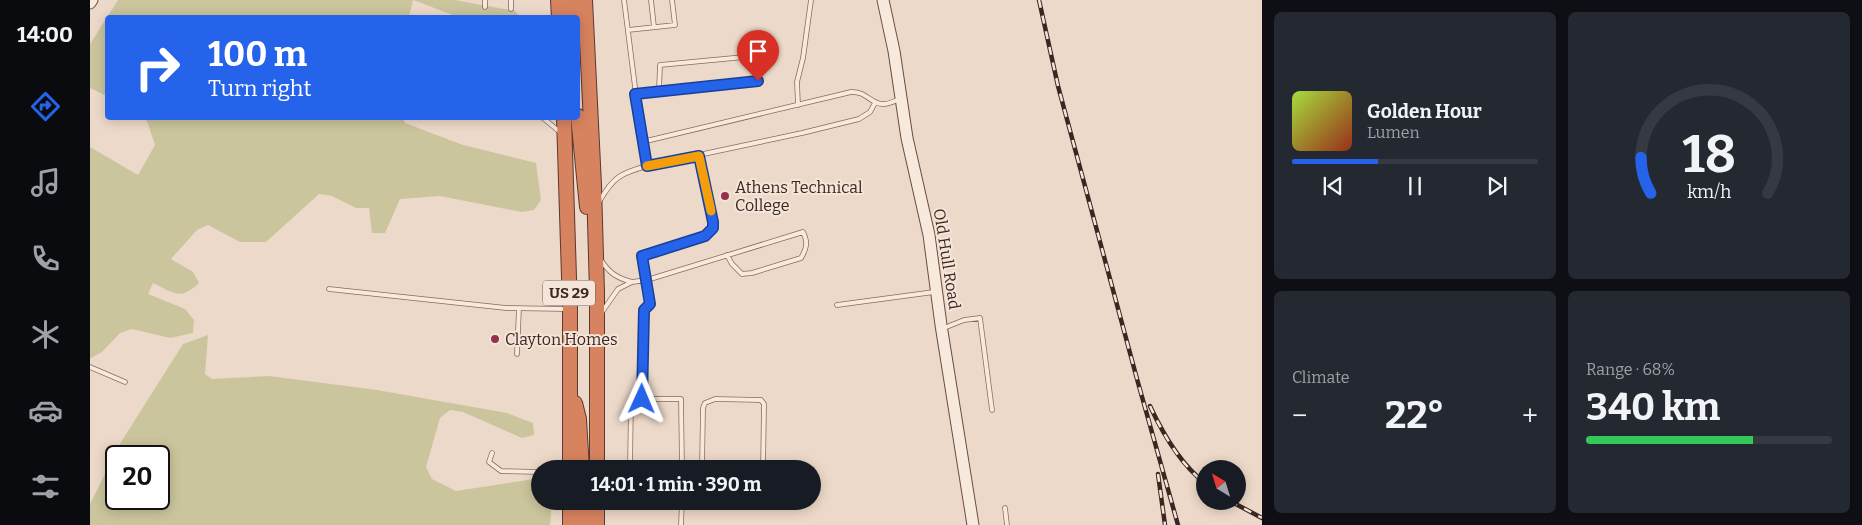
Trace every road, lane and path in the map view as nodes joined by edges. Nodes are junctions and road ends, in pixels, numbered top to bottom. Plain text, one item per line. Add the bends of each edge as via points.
1 (485, 0) edge
2 (511, 0) edge
3 (558, 0) edge
4 (571, 0) edge
5 (585, 0) edge
6 (624, 0) edge
7 (652, 0) edge
8 (672, 0) edge
9 (811, 0) edge
10 (882, 0) edge
11 (486, 7) dead end
12 (511, 9) dead end
13 (559, 15) edge
14 (572, 15) edge
15 (654, 27) junction
16 (628, 30) junction
17 (755, 56) dead end
18 (758, 81) dead end
19 (659, 90) junction
20 (635, 94) junction
21 (902, 98) junction
22 (875, 103) junction
23 (798, 105) junction
24 (545, 120) edge
25 (564, 120) edge
26 (578, 120) edge
27 (565, 138) junction
28 (642, 142) junction
29 (699, 156) junction
30 (647, 166) junction
31 (595, 210) junction
32 (595, 229) junction
33 (596, 252) junction
34 (727, 255) junction
35 (647, 280) junction
36 (632, 282) junction
37 (329, 289) dead end
38 (937, 292) junction
39 (837, 305) dead end
40 (519, 308) junction
41 (570, 309) junction
42 (597, 322) junction
43 (942, 329) junction
44 (517, 354) dead end
45 (90, 367) edge
46 (125, 382) dead end
47 (570, 383) junction
48 (642, 399) junction
49 (992, 410) dead end
50 (492, 453) dead end
51 (570, 460) edge
52 (581, 460) edge
53 (597, 460) edge
54 (630, 460) edge
55 (682, 460) edge
56 (702, 460) edge
57 (763, 460) edge
58 (531, 472) edge
59 (1005, 508) dead end
60 (570, 510) edge
61 (584, 510) edge
62 (597, 510) edge
63 (681, 510) edge
64 (570, 525) edge
65 (584, 525) edge
66 (597, 525) edge
67 (680, 525) edge
68 (973, 525) edge
69 (1008, 525) edge

1 - 11 lane
2 - 12 lane
3 - 13 highway
4 - 14 highway
5 - 31 highway, US 29
6 - 16 lane
7 - 15 lane
8 - 15 lane via 674,25
9 - 23 lane via 797,82
10 - 21 main road, Old Hull Road
15 - 16 lane
16 - 20 lane
17 - 19 lane via 660,65
18 - 19 lane
19 - 20 lane
20 - 28 lane
21 - 22 lane via 885,104
21 - 38 main road, Old Hull Road
22 - 23 lane via 858,92
22 - 29 lane via 870,112 859,119
23 - 28 lane
24 - 27 lane
25 - 27 highway, US 29
26 - 32 highway via 586,204
27 - 41 highway, US 29
28 - 30 lane
29 - 30 lane
29 - 35 lane via 713,228 705,236 642,256
30 - 31 lane via 628,171 612,182
31 - 32 highway, US 29
32 - 33 highway, US 29
33 - 36 lane via 612,274
33 - 42 highway, US 29
34 - 34 lane via 803,232 806,239 806,249 801,258 752,273 742,274
34 - 35 lane
35 - 36 lane
35 - 48 lane via 650,304 644,310
36 - 42 lane via 618,289
37 - 40 lane
38 - 39 lane
38 - 43 main road, Old Hull Road
40 - 41 lane
40 - 44 lane
41 - 47 highway, US 29
42 - 53 highway, US 29
43 - 49 lane via 964,320 980,318
43 - 68 main road, Old Hull Road
45 - 46 lane
47 - 51 highway, US 29
47 - 52 highway via 579,419
48 - 54 lane via 631,399
48 - 55 lane via 681,399
50 - 58 lane via 489,462 501,471
56 - 57 lane via 703,408 705,403 715,399 761,400 764,404
59 - 69 lane
60 - 64 highway
61 - 65 highway
62 - 66 highway
63 - 67 lane

